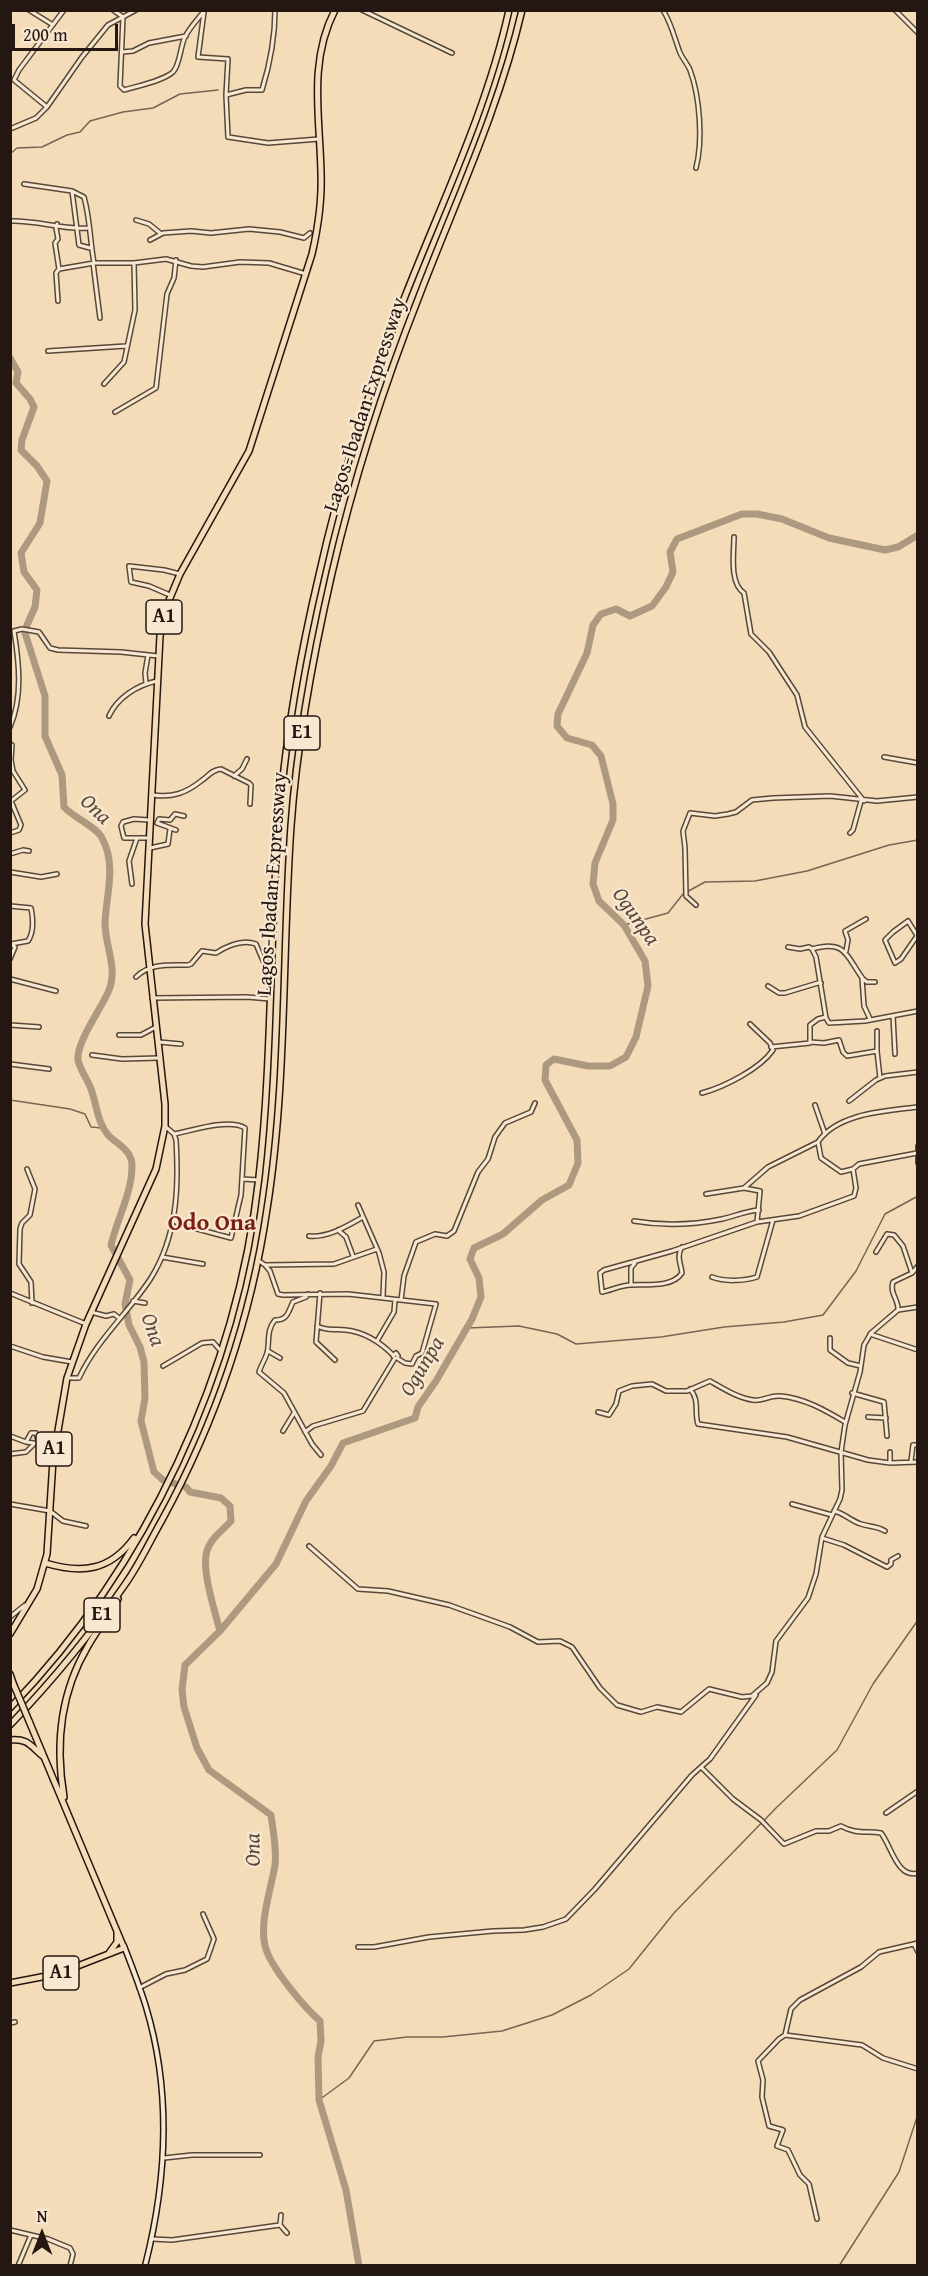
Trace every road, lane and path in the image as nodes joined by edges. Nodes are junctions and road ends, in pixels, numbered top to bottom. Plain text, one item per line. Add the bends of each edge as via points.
1 (29, 10) edge
2 (64, 10) edge
3 (113, 10) edge
4 (136, 10) edge
5 (275, 10) edge
6 (335, 10) edge
7 (362, 10) edge
8 (509, 10) edge
9 (522, 10) edge
10 (663, 10) edge
11 (895, 10) edge
12 (204, 11) edge
13 (123, 17) junction
14 (53, 25) junction
15 (918, 33) edge
16 (186, 36) junction
17 (122, 52) junction
18 (452, 53) dead end
19 (226, 95) junction
20 (47, 107) junction
21 (10, 129) edge
22 (319, 139) junction
23 (696, 168) dead end
24 (24, 184) dead end
25 (72, 191) junction
26 (136, 220) dead end
27 (10, 221) edge
28 (57, 224) junction
29 (88, 228) junction
30 (76, 229) junction
31 (160, 233) junction
32 (310, 233) dead end
33 (150, 240) dead end
34 (90, 248) junction
35 (176, 260) junction
36 (94, 263) junction
37 (134, 263) junction
38 (59, 269) junction
39 (306, 274) junction
40 (57, 301) dead end
41 (100, 318) dead end
42 (126, 346) junction
43 (48, 351) dead end
44 (104, 384) dead end
45 (115, 412) dead end
46 (734, 537) dead end
47 (180, 574) junction
48 (170, 595) junction
49 (12, 631) edge
50 (148, 655) junction
51 (158, 656) junction
52 (10, 667) edge
53 (18, 667) junction
54 (157, 681) junction
55 (147, 683) junction
56 (10, 699) edge
57 (17, 700) junction
58 (109, 717) dead end
59 (11, 725) edge
60 (10, 744) edge
61 (884, 757) dead end
62 (247, 759) dead end
63 (918, 763) edge
64 (15, 774) junction
65 (234, 776) junction
66 (10, 778) edge
67 (150, 795) junction
68 (918, 797) edge
69 (862, 801) junction
70 (250, 804) dead end
71 (184, 816) dead end
72 (149, 822) junction
73 (157, 823) junction
74 (170, 829) junction
75 (176, 830) dead end
76 (10, 833) edge
77 (850, 833) dead end
78 (137, 838) junction
79 (148, 838) junction
80 (148, 848) junction
81 (29, 851) dead end
82 (10, 854) edge
83 (10, 872) edge
84 (57, 874) dead end
85 (132, 884) dead end
86 (696, 905) dead end
87 (10, 906) edge
88 (866, 919) dead end
89 (917, 936) edge
90 (11, 944) edge
91 (788, 947) dead end
92 (812, 949) junction
93 (846, 951) junction
94 (10, 959) edge
95 (148, 968) junction
96 (272, 968) junction
97 (136, 977) dead end
98 (862, 978) junction
99 (10, 979) edge
100 (875, 982) dead end
101 (821, 983) junction
102 (768, 986) dead end
103 (56, 991) dead end
104 (152, 998) junction
105 (270, 999) junction
106 (918, 1011) edge
107 (893, 1016) junction
108 (826, 1017) junction
109 (870, 1019) junction
110 (10, 1024) edge
111 (750, 1024) dead end
112 (39, 1027) dead end
113 (156, 1027) junction
114 (877, 1031) dead end
115 (119, 1035) dead end
116 (158, 1042) junction
117 (810, 1042) junction
118 (181, 1044) dead end
119 (771, 1047) junction
120 (877, 1051) junction
121 (92, 1054) dead end
122 (895, 1054) dead end
123 (160, 1058) junction
124 (10, 1064) edge
125 (50, 1069) dead end
126 (918, 1072) edge
127 (880, 1078) junction
128 (702, 1093) dead end
129 (849, 1101) dead end
130 (535, 1103) dead end
131 (815, 1105) dead end
132 (918, 1107) edge
133 (165, 1126) junction
134 (174, 1134) junction
135 (825, 1134) junction
136 (818, 1142) junction
137 (918, 1146) edge
138 (917, 1153) edge
139 (918, 1162) edge
140 (27, 1169) dead end
141 (853, 1169) junction
142 (243, 1179) junction
143 (259, 1180) junction
144 (744, 1188) junction
145 (706, 1194) dead end
146 (358, 1205) dead end
147 (759, 1210) junction
148 (363, 1217) junction
149 (173, 1220) junction
150 (773, 1220) junction
151 (634, 1221) dead end
152 (758, 1222) junction
153 (338, 1230) junction
154 (309, 1236) dead end
155 (682, 1247) junction
156 (377, 1249) junction
157 (876, 1251) dead end
158 (353, 1256) junction
159 (162, 1257) junction
160 (257, 1260) junction
161 (636, 1262) junction
162 (203, 1264) dead end
163 (265, 1264) junction
164 (918, 1266) edge
165 (912, 1273) junction
166 (712, 1277) dead end
167 (631, 1285) junction
168 (10, 1293) edge
169 (308, 1293) junction
170 (320, 1293) junction
171 (383, 1296) junction
172 (395, 1299) junction
173 (401, 1300) junction
174 (32, 1303) junction
175 (131, 1303) junction
176 (145, 1303) dead end
177 (918, 1307) edge
178 (898, 1310) junction
179 (91, 1312) junction
180 (120, 1318) junction
181 (86, 1324) junction
182 (317, 1326) junction
183 (870, 1334) junction
184 (830, 1338) dead end
185 (377, 1341) junction
186 (10, 1346) edge
187 (918, 1350) edge
188 (268, 1351) junction
189 (221, 1353) junction
190 (396, 1357) junction
191 (280, 1358) dead end
192 (335, 1360) dead end
193 (73, 1362) junction
194 (163, 1366) dead end
195 (861, 1366) junction
196 (67, 1378) junction
197 (690, 1389) junction
198 (852, 1393) junction
199 (598, 1412) dead end
200 (294, 1413) junction
201 (868, 1417) dead end
202 (886, 1418) junction
203 (845, 1422) junction
204 (283, 1431) dead end
205 (305, 1432) junction
206 (10, 1436) edge
207 (887, 1436) dead end
208 (26, 1442) junction
209 (36, 1444) junction
210 (918, 1445) edge
211 (55, 1446) junction
212 (841, 1452) junction
213 (890, 1452) dead end
214 (10, 1454) edge
215 (321, 1455) dead end
216 (911, 1461) junction
217 (918, 1462) edge
218 (890, 1463) junction
219 (10, 1504) edge
220 (792, 1504) dead end
221 (50, 1511) junction
222 (833, 1513) junction
223 (150, 1515) junction
224 (86, 1526) dead end
225 (885, 1531) dead end
226 (822, 1538) junction
227 (309, 1546) dead end
228 (898, 1556) dead end
229 (45, 1563) junction
230 (127, 1582) junction
231 (28, 1603) junction
232 (10, 1617) edge
233 (10, 1634) edge
234 (10, 1674) edge
235 (757, 1694) junction
236 (10, 1708) edge
237 (10, 1725) edge
238 (10, 1740) edge
239 (45, 1758) junction
240 (701, 1767) junction
241 (918, 1791) edge
242 (66, 1808) junction
243 (886, 1812) dead end
244 (918, 1873) edge
245 (203, 1914) dead end
246 (117, 1930) junction
247 (916, 1943) edge
248 (124, 1946) junction
249 (358, 1947) dead end
250 (918, 1952) edge
251 (108, 1955) junction
252 (10, 1983) edge
253 (139, 1988) junction
254 (785, 2035) junction
255 (918, 2063) edge
256 (916, 2068) edge
257 (260, 2155) dead end
258 (164, 2158) junction
259 (281, 2215) dead end
260 (817, 2219) dead end
261 (280, 2225) junction
262 (10, 2230) edge
263 (287, 2233) dead end
264 (31, 2235) junction
265 (152, 2239) junction
266 (18, 2265) edge
267 (70, 2265) edge
268 (145, 2265) edge

1 - 14 street
2 - 14 street
3 - 13 street
4 - 13 street
5 - 19 street via 270,61 262,90
6 - 22 highway, A1 via 325,33 318,68
7 - 18 street
8 - 96 highway, Lagos-Ibadan Expressway / E1 via 470,133 376,375 326,543 298,677 282,792
9 - 160 highway, Lagos-Ibadan Expressway / E1 via 494,106 372,427 325,605 293,800 274,1147
10 - 23 street via 690,70 696,94 700,151
11 - 15 street
12 - 16 street
12 - 19 street via 198,57 228,59
13 - 17 street
13 - 20 street via 108,25
14 - 20 street via 14,80
16 - 17 street
16 - 17 street via 173,72 124,90 120,86
19 - 22 street via 231,139 268,143
20 - 21 street via 36,118
22 - 39 highway, A1 via 320,207
24 - 25 street
25 - 29 street via 84,196
25 - 30 street
26 - 31 street
27 - 28 street
28 - 30 street
28 - 38 street
29 - 30 street
29 - 34 street
30 - 34 street via 79,245
31 - 32 street via 259,230 304,238
31 - 33 street
34 - 36 street
35 - 37 street
35 - 39 street via 203,267 269,263
35 - 45 street via 167,294 156,388
36 - 37 street
36 - 38 street
36 - 41 street
37 - 42 street via 135,310
38 - 40 street
39 - 47 highway, A1 via 249,451
42 - 43 street
42 - 44 street via 124,362
46 - 69 street via 734,573 744,593 751,634 769,652 798,695 805,727
47 - 48 highway, A1
47 - 48 street via 129,566 131,582
48 - 51 highway, A1
49 - 50 street via 39,632 50,648 57,650
49 - 53 street
50 - 51 street
50 - 55 street
51 - 54 highway, A1
52 - 53 street
53 - 57 street
54 - 55 street
54 - 67 highway, A1
55 - 58 street via 119,699
56 - 57 street
57 - 59 street
60 - 64 street
61 - 63 street
62 - 65 street
64 - 66 street
64 - 76 street via 25,790 11,801 21,825
65 - 67 street via 216,769 180,794
65 - 70 street via 251,785
67 - 72 highway, A1
68 - 69 street
69 - 77 street
69 - 86 street via 830,796 761,799 728,814 690,813 683,831 684,886 686,896
71 - 73 street via 175,814
72 - 73 street
72 - 78 street via 123,822 123,838
72 - 79 highway, A1
73 - 74 street
74 - 75 street
74 - 80 street via 168,844
78 - 79 street
78 - 85 street via 129,861
79 - 80 highway, A1
80 - 95 highway, A1
81 - 82 street
83 - 84 street via 41,877
87 - 90 street via 31,908 32,914 31,937
88 - 93 street via 845,931
89 - 89 street via 908,921 885,940 895,963
90 - 94 street via 15,947
91 - 92 street
92 - 93 street via 838,947
92 - 101 street
93 - 98 street
95 - 96 street via 188,965 202,951 216,953 223,947 246,942 256,944 264,963
95 - 97 street
95 - 104 highway, A1
96 - 105 highway, Lagos-Ibadan Expressway / E1
98 - 100 street
98 - 109 street via 864,1006
99 - 103 street
101 - 102 street via 785,993
101 - 108 street
104 - 105 street
104 - 113 highway, A1
105 - 143 highway, Lagos-Ibadan Expressway / E1
106 - 107 street
107 - 109 street
107 - 122 street
108 - 109 street via 833,1024
108 - 117 street via 810,1025
110 - 112 street
111 - 119 street
113 - 115 street via 141,1035
113 - 116 highway, A1
114 - 120 street
116 - 118 street
116 - 123 highway, A1
117 - 119 street
117 - 120 street via 839,1040 847,1056
119 - 128 street via 768,1057 745,1073
120 - 127 street
121 - 123 street via 122,1059
123 - 133 highway, A1
124 - 125 street
126 - 127 street
127 - 129 street
130 - 173 street via 531,1112 505,1123 495,1137 454,1231 416,1242 404,1276
131 - 135 street
132 - 135 street via 877,1111 842,1123
133 - 134 street
133 - 179 highway, A1 via 156,1169
134 - 142 street via 224,1124 243,1126
134 - 149 street via 178,1181
135 - 136 street
136 - 141 street via 821,1158 841,1172
136 - 144 street via 768,1167
137 - 138 street
138 - 139 street
138 - 141 street via 859,1164
140 - 174 street via 35,1189 30,1215 20,1229 19,1264 31,1282
141 - 150 street via 854,1196 799,1216
142 - 143 street
142 - 149 street via 231,1238
143 - 189 highway, Lagos-Ibadan Expressway / E1 via 242,1278
144 - 145 street
144 - 147 street via 760,1191
146 - 148 street
147 - 151 street via 678,1225
147 - 152 street
148 - 153 street
148 - 156 street
149 - 159 street
150 - 152 street
150 - 166 street via 757,1277
152 - 155 street
153 - 154 street
153 - 158 street via 346,1237
155 - 161 street
155 - 167 street via 678,1257 682,1273 678,1278 650,1286
156 - 158 street
156 - 171 street via 384,1272
157 - 165 street via 887,1234 894,1235 903,1246
158 - 163 street via 320,1266
159 - 162 street
159 - 175 street
160 - 163 street
160 - 230 highway, Lagos-Ibadan Expressway / E1 via 243,1322 202,1438 177,1493
161 - 167 street via 631,1269
161 - 167 street via 600,1273 602,1292
163 - 169 street via 278,1294
164 - 165 street
165 - 178 street via 893,1282
168 - 174 street
169 - 170 street
169 - 188 street via 293,1302 286,1317 271,1324
170 - 171 street
170 - 182 street
171 - 172 street
172 - 173 street
172 - 185 street via 394,1312
173 - 190 street via 437,1306 422,1353 412,1364
174 - 181 street
175 - 176 street
175 - 180 street
177 - 178 street
178 - 183 street
179 - 180 street
179 - 181 highway, A1
180 - 196 street via 79,1378
181 - 193 highway, A1
182 - 185 street via 332,1331 345,1329
182 - 192 street via 316,1341
183 - 187 street
183 - 195 street
184 - 195 street via 830,1350 848,1363
185 - 190 street
186 - 193 street
188 - 191 street
188 - 200 street via 259,1372 284,1393
189 - 194 street via 213,1342 202,1342
189 - 223 highway, Lagos-Ibadan Expressway / E1 via 189,1436
190 - 205 street via 363,1411
193 - 196 highway, A1
195 - 198 street
196 - 211 highway, A1
197 - 199 street via 671,1392 652,1384 632,1386 619,1391 609,1415
197 - 203 street via 710,1381 743,1398 758,1401 781,1396 820,1406
197 - 212 street via 697,1402 698,1424 787,1437
198 - 202 street via 884,1402
198 - 203 street
200 - 204 street
200 - 205 street
201 - 202 street
202 - 207 street
203 - 212 street
205 - 215 street
206 - 208 street
208 - 209 street
208 - 209 street via 36,1433
209 - 211 street
209 - 214 street via 26,1452
210 - 216 street via 913,1445
211 - 221 highway, A1
212 - 218 street
212 - 222 street via 842,1490
213 - 218 street
216 - 217 street
216 - 218 street
219 - 221 street
220 - 222 street
221 - 224 street via 63,1521
221 - 229 highway, A1
222 - 225 street
222 - 226 street
223 - 229 highway via 123,1552 106,1563 75,1570
223 - 236 highway, Lagos-Ibadan Expressway / E1 via 93,1609
226 - 228 street via 886,1567
226 - 235 street via 808,1598 776,1641 774,1667
227 - 235 street via 358,1589 388,1591 449,1605 510,1627 538,1642 560,1641 572,1647 600,1688 616,1705 628,1709 641,1712 657,1707 681,1712 709,1689 742,1697
229 - 231 highway, A1
230 - 237 highway, Lagos-Ibadan Expressway / E1 via 64,1665
230 - 242 highway via 87,1647 65,1699 59,1741
231 - 232 street
231 - 233 highway, A1
234 - 239 highway, bridge
235 - 240 street
238 - 239 highway via 27,1741
239 - 242 highway
240 - 244 street via 784,1844 841,1826 853,1833 882,1833 902,1869
240 - 249 street via 566,1919 524,1930 493,1930
241 - 243 street
242 - 246 highway
245 - 253 street via 214,1939 207,1959
246 - 248 highway
246 - 251 highway, A1 via 117,1942
247 - 250 street
247 - 254 street via 879,1952 861,1967 800,2000 791,2009
248 - 251 highway, A1
248 - 253 main road
251 - 252 highway, A1 via 57,1974
253 - 258 main road via 159,2062
254 - 256 street via 862,2045 883,2058
254 - 260 street via 758,2061 762,2097 769,2126 783,2130 777,2147 788,2150 809,2184
255 - 256 street
257 - 258 street
258 - 265 main road
259 - 261 street
261 - 263 street
261 - 265 street via 172,2240
262 - 264 street
264 - 266 street
264 - 267 street via 70,2248
265 - 268 main road

